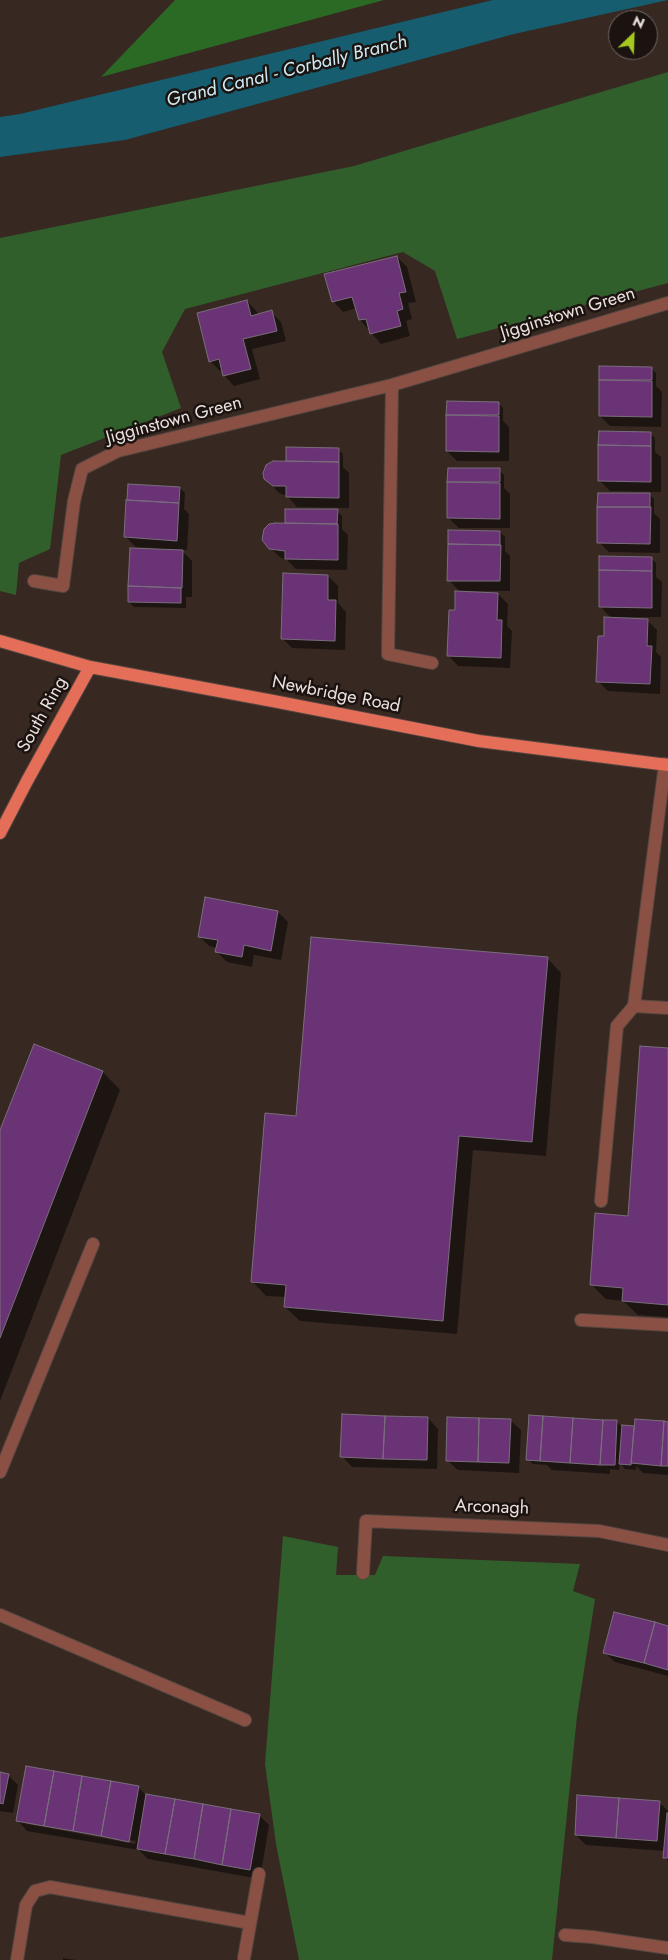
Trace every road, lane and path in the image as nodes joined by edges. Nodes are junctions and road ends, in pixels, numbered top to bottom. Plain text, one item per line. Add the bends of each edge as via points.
1 (668, 303) edge
2 (392, 385) junction
3 (34, 581) dead end
4 (0, 641) edge
5 (432, 662) dead end
6 (90, 667) junction
7 (667, 764) edge
8 (0, 833) edge
9 (634, 1006) junction
10 (668, 1008) edge
11 (601, 1201) dead end
12 (93, 1244) dead end
13 (581, 1320) dead end
14 (668, 1325) edge
15 (0, 1472) edge
16 (668, 1545) edge
17 (363, 1573) dead end
18 (0, 1616) edge
19 (245, 1720) dead end
20 (259, 1874) dead end
21 (250, 1923) junction
22 (566, 1935) dead end
23 (668, 1948) edge
24 (244, 1958) dead end
25 (17, 1960) edge

1 - 2 street, Jigginstown Green
2 - 3 street, Jigginstown Green via 118,451 82,470 74,501 63,586
2 - 5 street via 388,654
4 - 6 main road, Newbridge Road
6 - 7 main road, Newbridge Road via 479,741
6 - 8 main road, South Ring
7 - 9 street
9 - 10 street
9 - 11 street via 617,1026
12 - 15 street
13 - 14 street
16 - 17 street, Arconagh via 599,1531 366,1521
18 - 19 street
20 - 21 street
21 - 24 street
21 - 25 street via 50,1887 34,1891 26,1905
22 - 23 street

